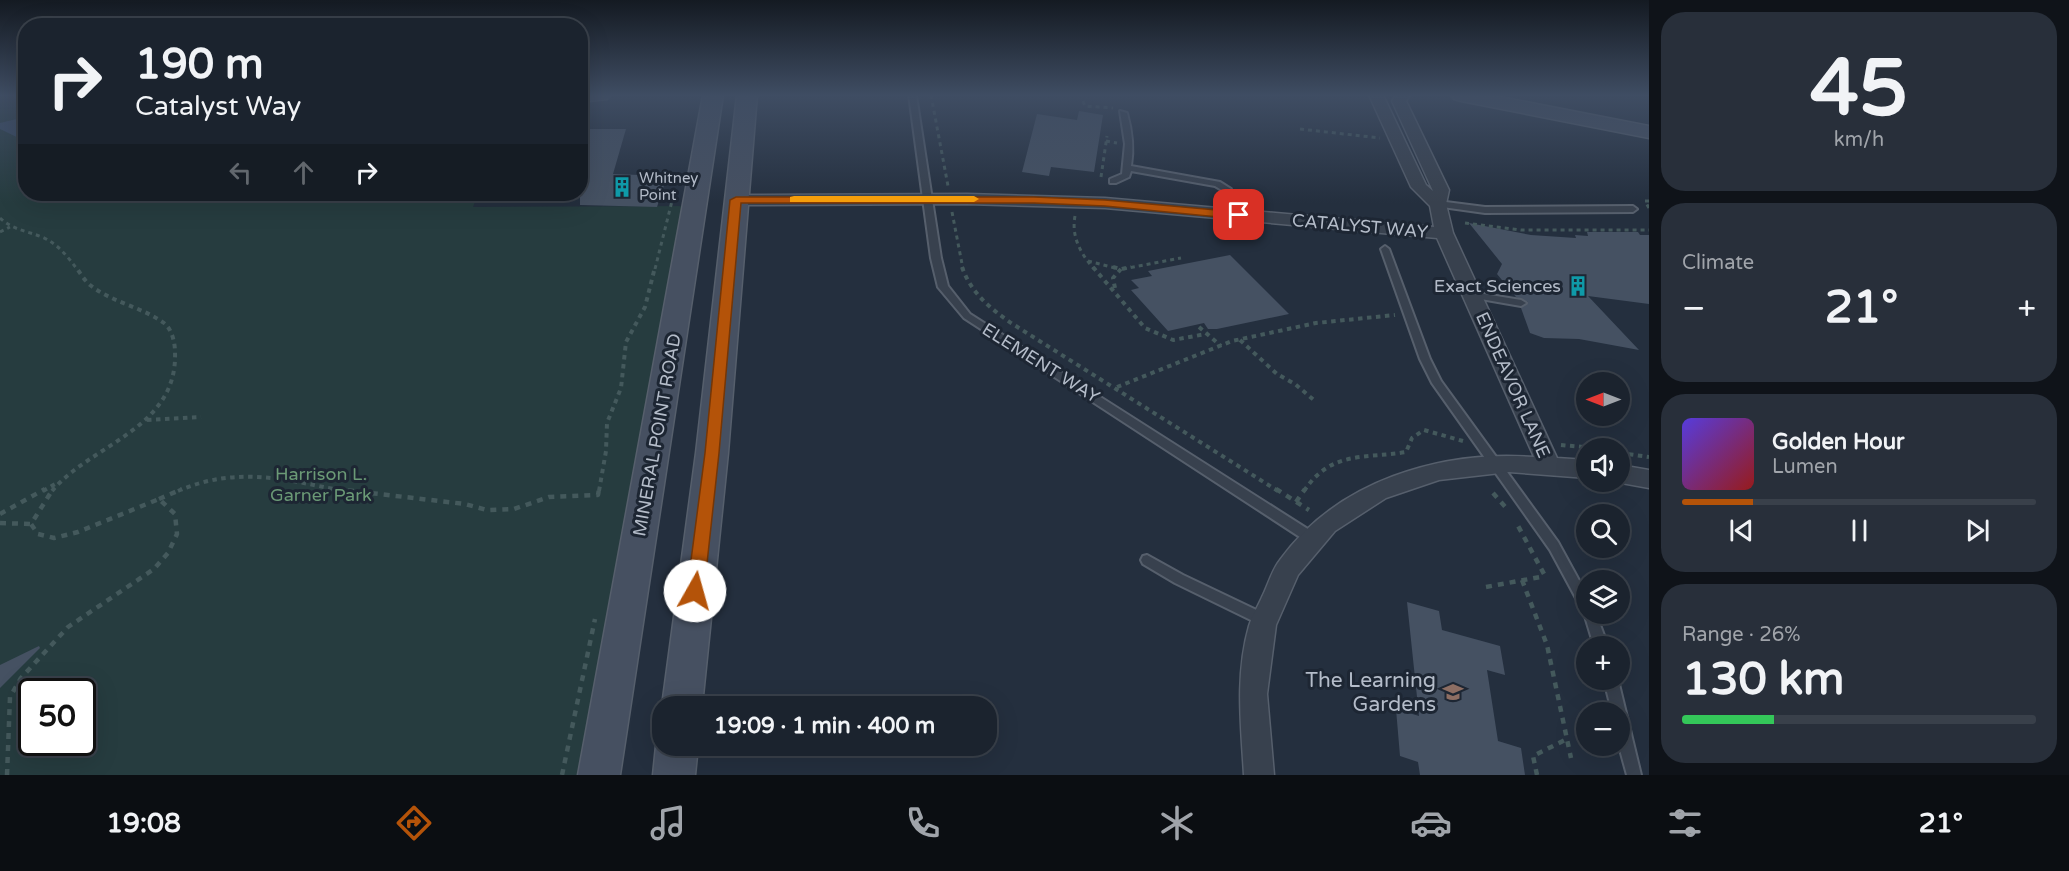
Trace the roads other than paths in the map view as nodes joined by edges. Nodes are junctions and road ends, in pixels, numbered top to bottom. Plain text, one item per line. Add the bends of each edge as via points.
1 (707, 131) edge
2 (743, 131) edge
3 (918, 131) edge
4 (1130, 131) edge
5 (1393, 131) edge
6 (1413, 131) edge
7 (1127, 168) junction
8 (1113, 181) dead end
9 (928, 199) junction
10 (736, 200) junction
11 (1438, 204) junction
12 (1634, 209) dead end
13 (1239, 215) junction
14 (1444, 233) junction
15 (1385, 249) dead end
16 (1472, 295) junction
17 (1521, 303) dead end
18 (1555, 455) junction
19 (1496, 464) junction
20 (1576, 464) edge
21 (1630, 476) edge
22 (1649, 479) edge
23 (1310, 537) junction
24 (1147, 560) dead end
25 (1576, 587) edge
26 (1264, 620) junction
27 (683, 696) edge
28 (676, 756) edge
29 (1629, 756) edge
30 (599, 775) edge
31 (674, 775) edge
32 (1259, 775) edge
33 (1634, 775) edge

1 - 30 main road, MINERAL POINT ROAD
2 - 10 main road
3 - 9 lane, ELEMENT WAY
4 - 7 lane
5 - 11 street via 1419,187
6 - 11 street, ENDEAVOR LANE via 1441,190
7 - 8 lane via 1126,175
7 - 13 lane via 1217,184 1228,191
9 - 10 street, CATALYST WAY
9 - 13 street, CATALYST WAY via 1105,203
9 - 23 lane, ELEMENT WAY via 943,287 967,316
10 - 27 main road
11 - 12 lane via 1485,210
11 - 14 street, ENDEAVOR LANE
13 - 14 street, CATALYST WAY
14 - 16 street, ENDEAVOR LANE
15 - 19 lane via 1437,383
16 - 17 lane
16 - 18 street, ENDEAVOR LANE
18 - 19 street
18 - 20 street
19 - 23 street via 1428,472 1400,480 1359,500
19 - 25 lane via 1554,546
21 - 22 street
23 - 26 street via 1288,565
24 - 26 lane
26 - 32 street via 1254,663 1251,702 1252,740
28 - 31 main road
29 - 33 lane

